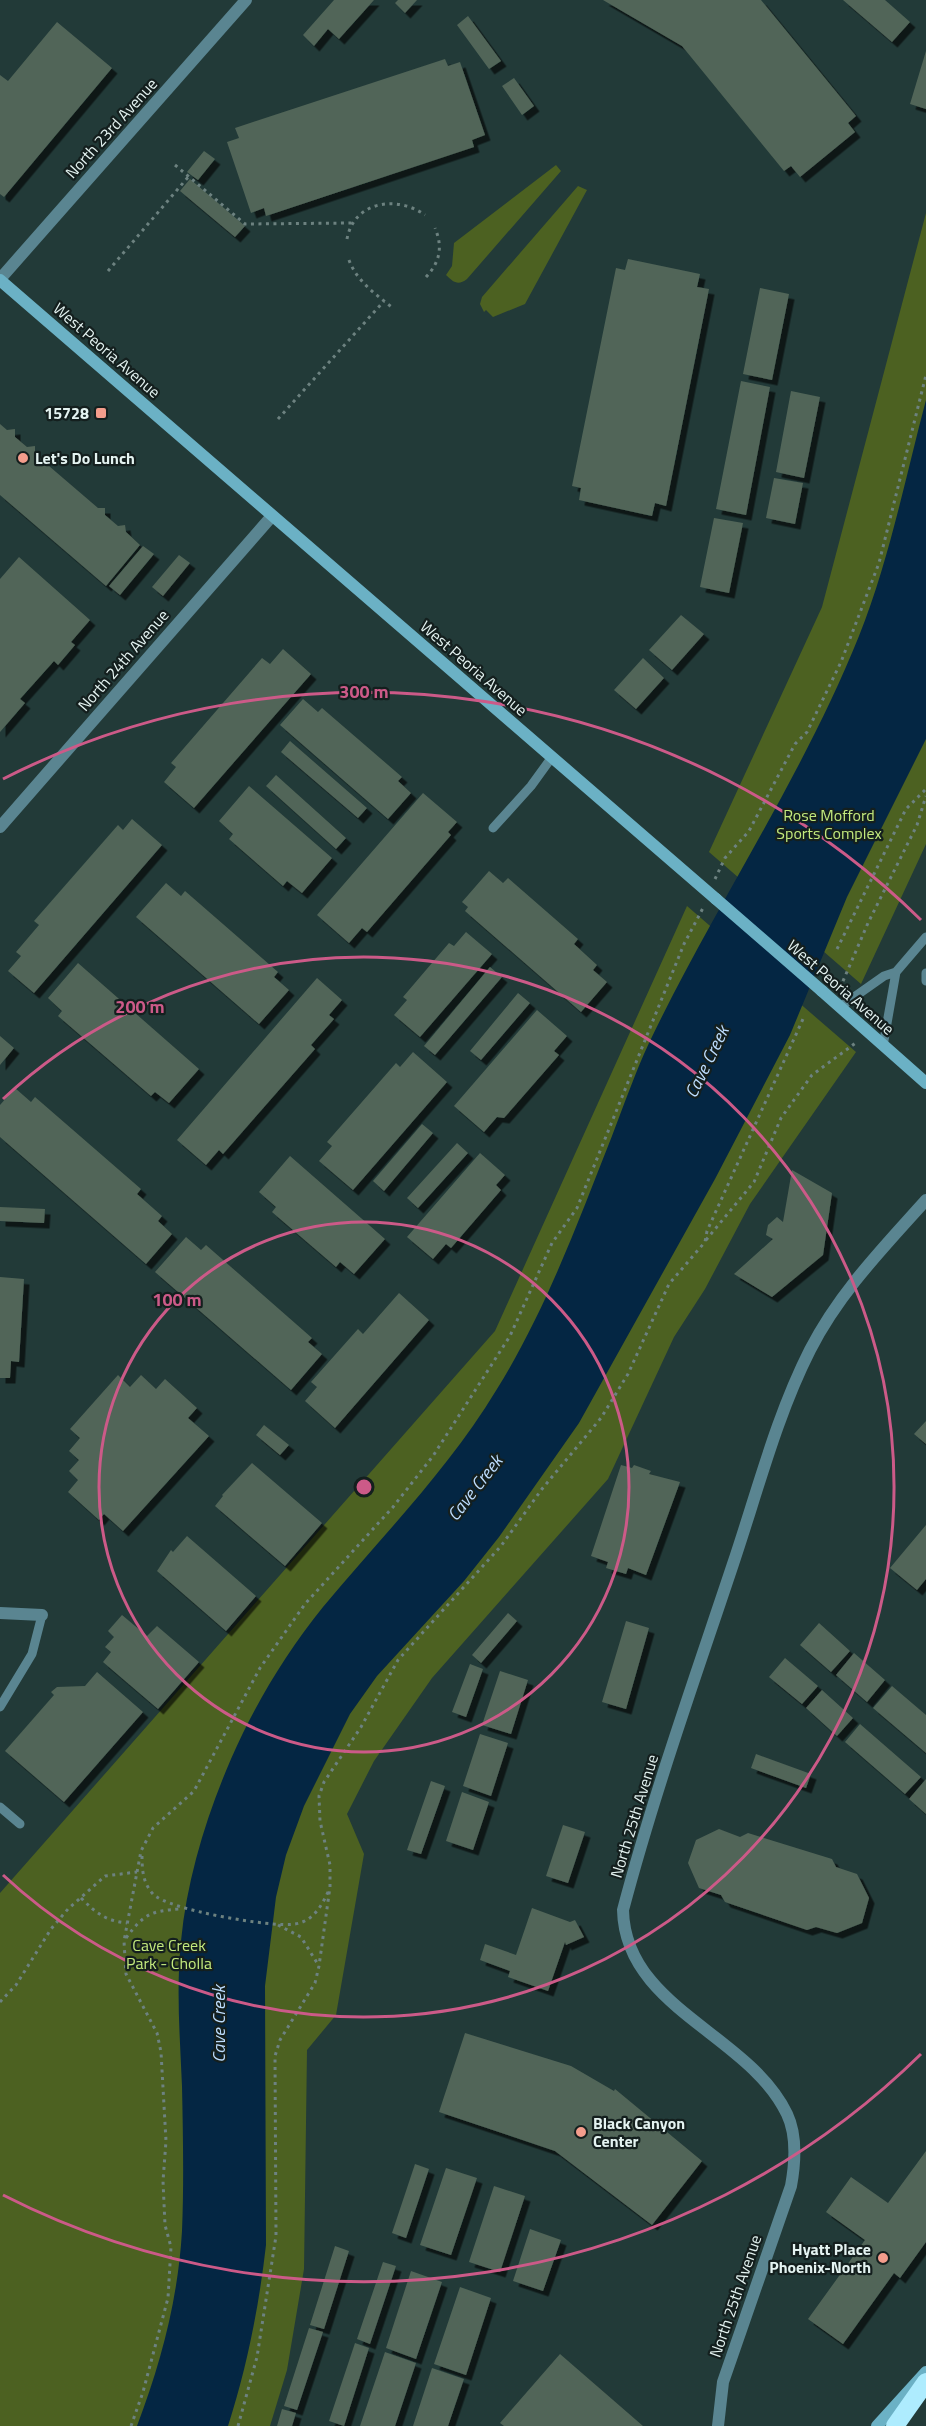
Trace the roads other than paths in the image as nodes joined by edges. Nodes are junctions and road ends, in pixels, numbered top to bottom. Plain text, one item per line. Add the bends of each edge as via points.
1 (246, 0) edge
2 (0, 279) edge
3 (272, 516) junction
4 (552, 757) junction
5 (0, 827) edge
6 (493, 828) dead end
7 (926, 937) edge
8 (896, 972) junction
9 (926, 973) edge
10 (926, 981) edge
11 (837, 1005) junction
12 (883, 1046) junction
13 (926, 1083) edge
14 (926, 1200) edge
15 (0, 1613) edge
16 (42, 1615) joint
17 (0, 1707) edge
18 (0, 1807) edge
19 (20, 1824) dead end
20 (926, 2372) edge
21 (926, 2382) edge
22 (718, 2426) edge
23 (877, 2426) edge
24 (895, 2426) edge

1 - 2 street, North 23rd Avenue
2 - 3 main road, West Peoria Avenue
3 - 4 main road, West Peoria Avenue
3 - 5 street, North 24th Avenue
4 - 6 lane
4 - 11 main road, West Peoria Avenue, bridge
7 - 8 lane
8 - 11 lane
8 - 12 lane
9 - 10 lane
11 - 12 main road, West Peoria Avenue
12 - 13 main road, West Peoria Avenue
14 - 22 street, North 25th Avenue via 860,1273 832,1312 790,1395 704,1650 623,1910 623,1928 632,1951 656,1988 750,2066 771,2088 788,2116 795,2161 791,2187 723,2382
15 - 16 street
16 - 17 lane via 32,1654
18 - 19 lane
20 - 23 main road
21 - 24 highway

